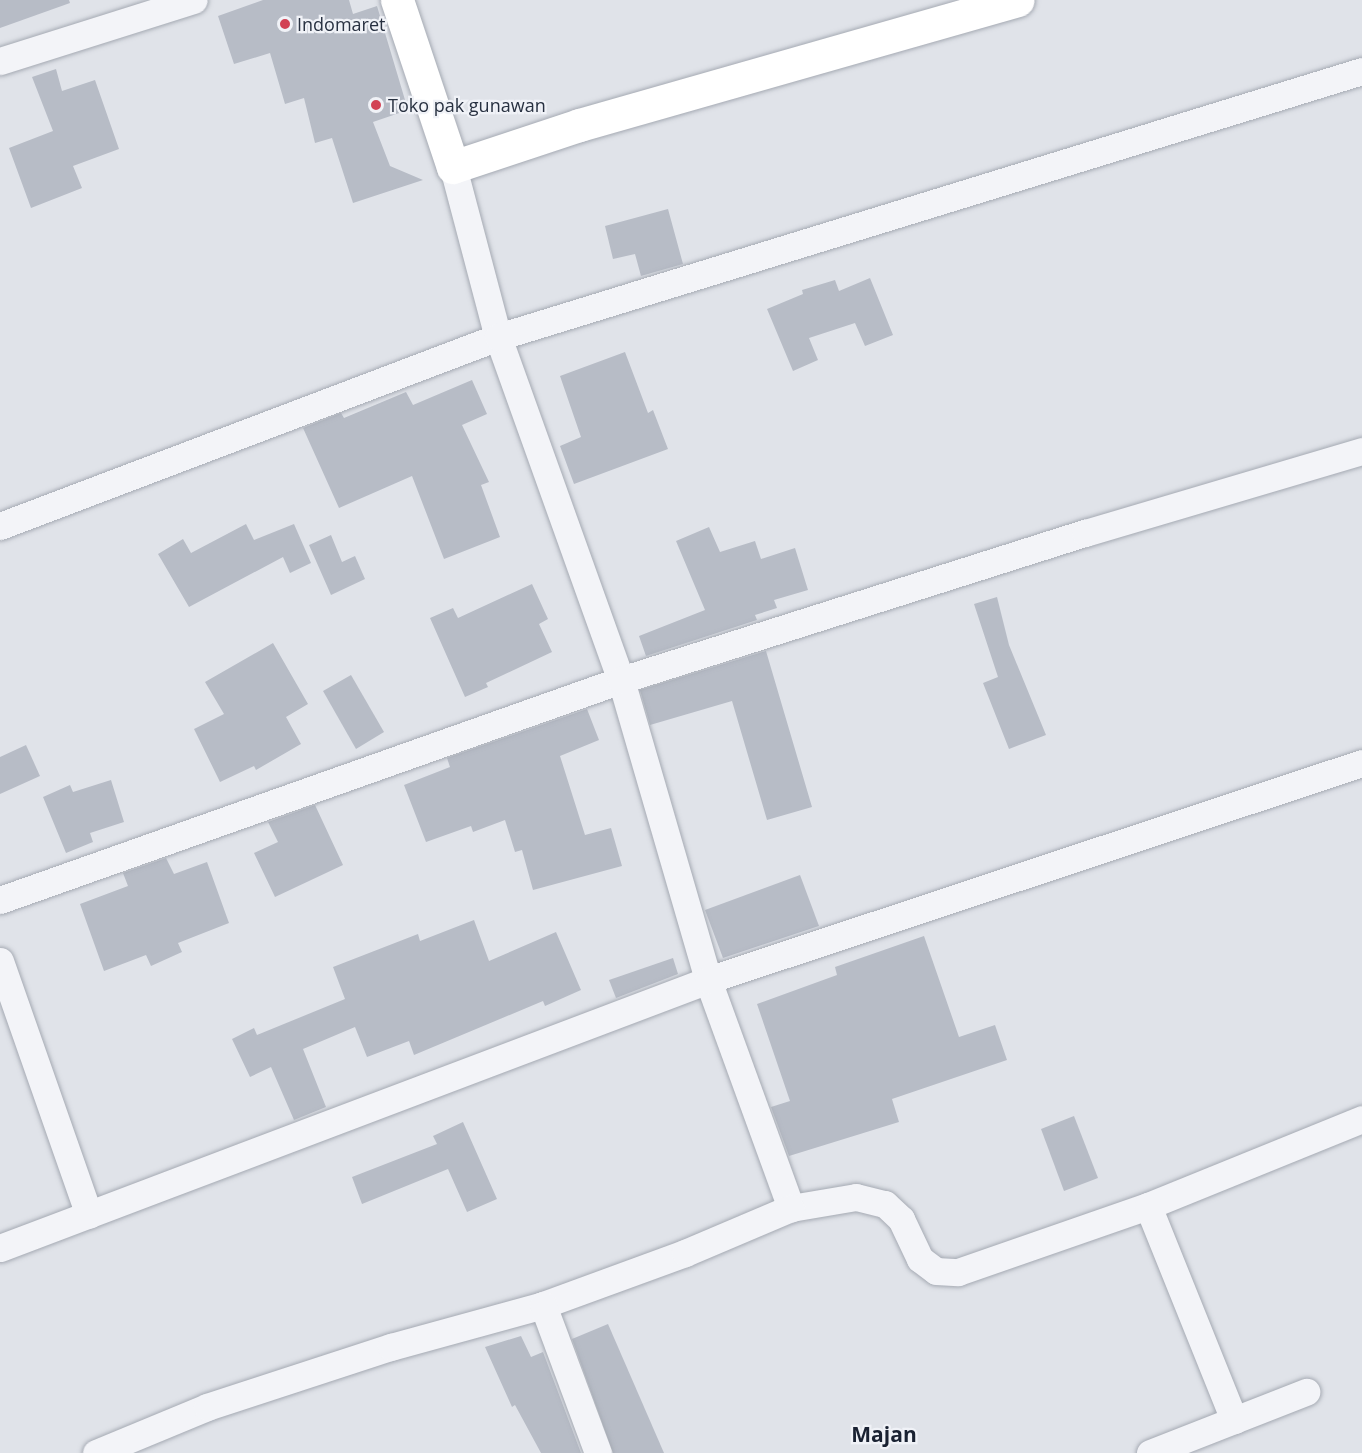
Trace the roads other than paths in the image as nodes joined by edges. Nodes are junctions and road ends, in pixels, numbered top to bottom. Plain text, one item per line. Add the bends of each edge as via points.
1 (397, 0) edge
2 (1018, 0) edge
3 (179, 2) edge
4 (0, 61) edge
5 (1362, 71) edge
6 (453, 167) junction
7 (498, 337) junction
8 (1362, 452) edge
9 (0, 526) edge
10 (621, 680) junction
11 (1362, 763) edge
12 (0, 900) edge
13 (0, 961) edge
14 (708, 980) junction
15 (1362, 1119) edge
16 (1148, 1206) junction
17 (791, 1208) junction
18 (89, 1215) junction
19 (0, 1248) edge
20 (543, 1305) junction
21 (1306, 1392) dead end
22 (1234, 1420) junction
23 (96, 1453) edge
24 (598, 1453) edge
25 (1150, 1453) edge

1 - 6 street
2 - 6 street via 579,125
3 - 4 street
5 - 7 street
6 - 7 street
7 - 9 street
7 - 10 street
8 - 10 street via 1085,533
10 - 12 street
10 - 14 street
11 - 14 street
13 - 18 street
14 - 17 street
14 - 18 street
15 - 16 street
16 - 17 street via 958,1272 936,1271 920,1260 901,1219 885,1204 856,1197
16 - 22 street
17 - 20 street via 685,1253
18 - 19 street
20 - 23 street via 391,1347 207,1407
20 - 24 street
21 - 22 street
22 - 25 street

